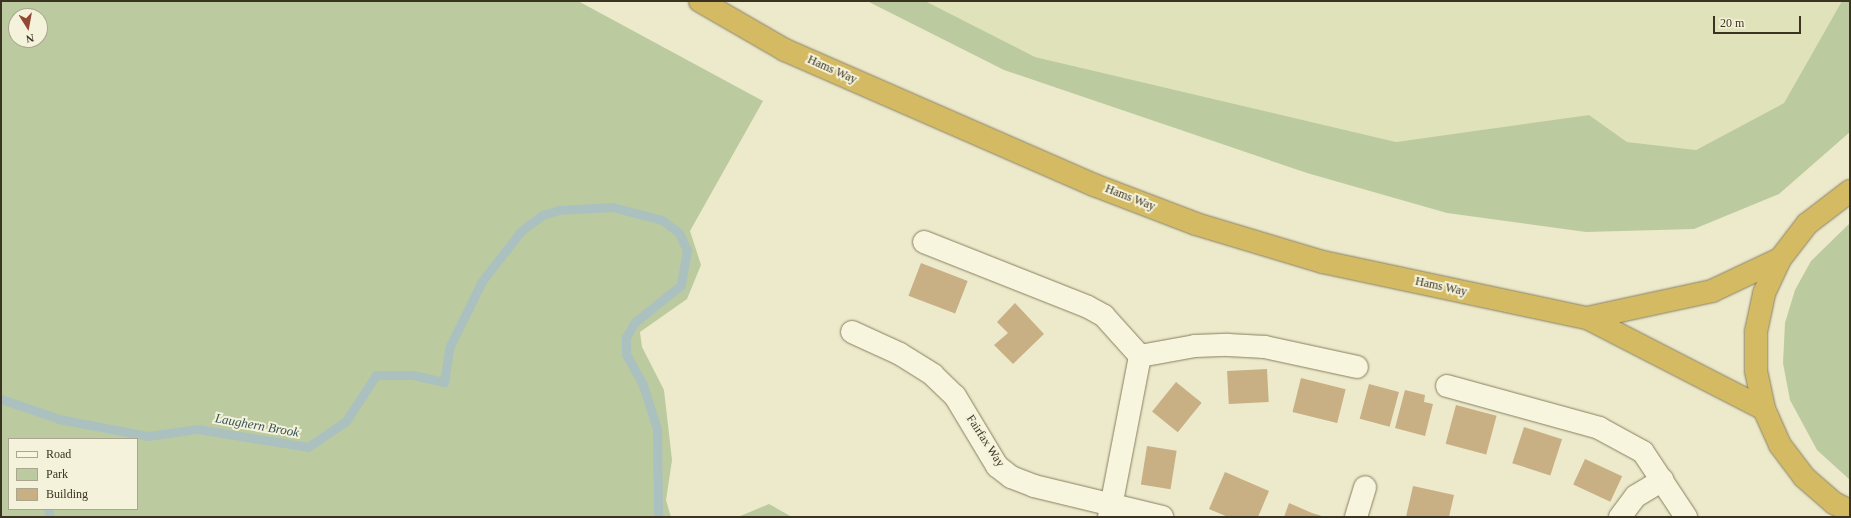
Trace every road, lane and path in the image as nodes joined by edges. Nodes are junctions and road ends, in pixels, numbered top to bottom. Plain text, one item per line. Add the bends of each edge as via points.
1 (700, 1) edge
2 (1850, 191) edge
3 (924, 242) dead end
4 (1780, 259) junction
5 (1587, 318) junction
6 (852, 332) dead end
7 (1140, 356) junction
8 (1357, 368) dead end
9 (1447, 386) dead end
10 (1764, 409) junction
11 (1663, 480) junction
12 (1365, 487) dead end
13 (1111, 511) edge
14 (1850, 511) edge
15 (1162, 517) edge
16 (1356, 517) edge
17 (1620, 517) edge
18 (1686, 517) edge

1 - 5 highway, Hams Way via 792,53 1094,185 1196,224 1323,262
2 - 4 highway via 1806,224
3 - 7 street via 1088,307 1104,316
4 - 5 highway, Hams Way via 1712,290
4 - 10 highway via 1764,294 1756,332 1756,371
5 - 10 highway, Hams Way
6 - 13 street, Fairfax Way via 900,354 933,375 955,396 997,466 1011,477
7 - 8 street via 1195,346 1228,345 1265,348
7 - 13 street
9 - 11 street via 1599,428 1643,452
10 - 14 highway via 1780,445 1804,477 1834,503
11 - 17 street via 1636,496
11 - 18 street
12 - 16 street
13 - 15 street, Fairfax Way

